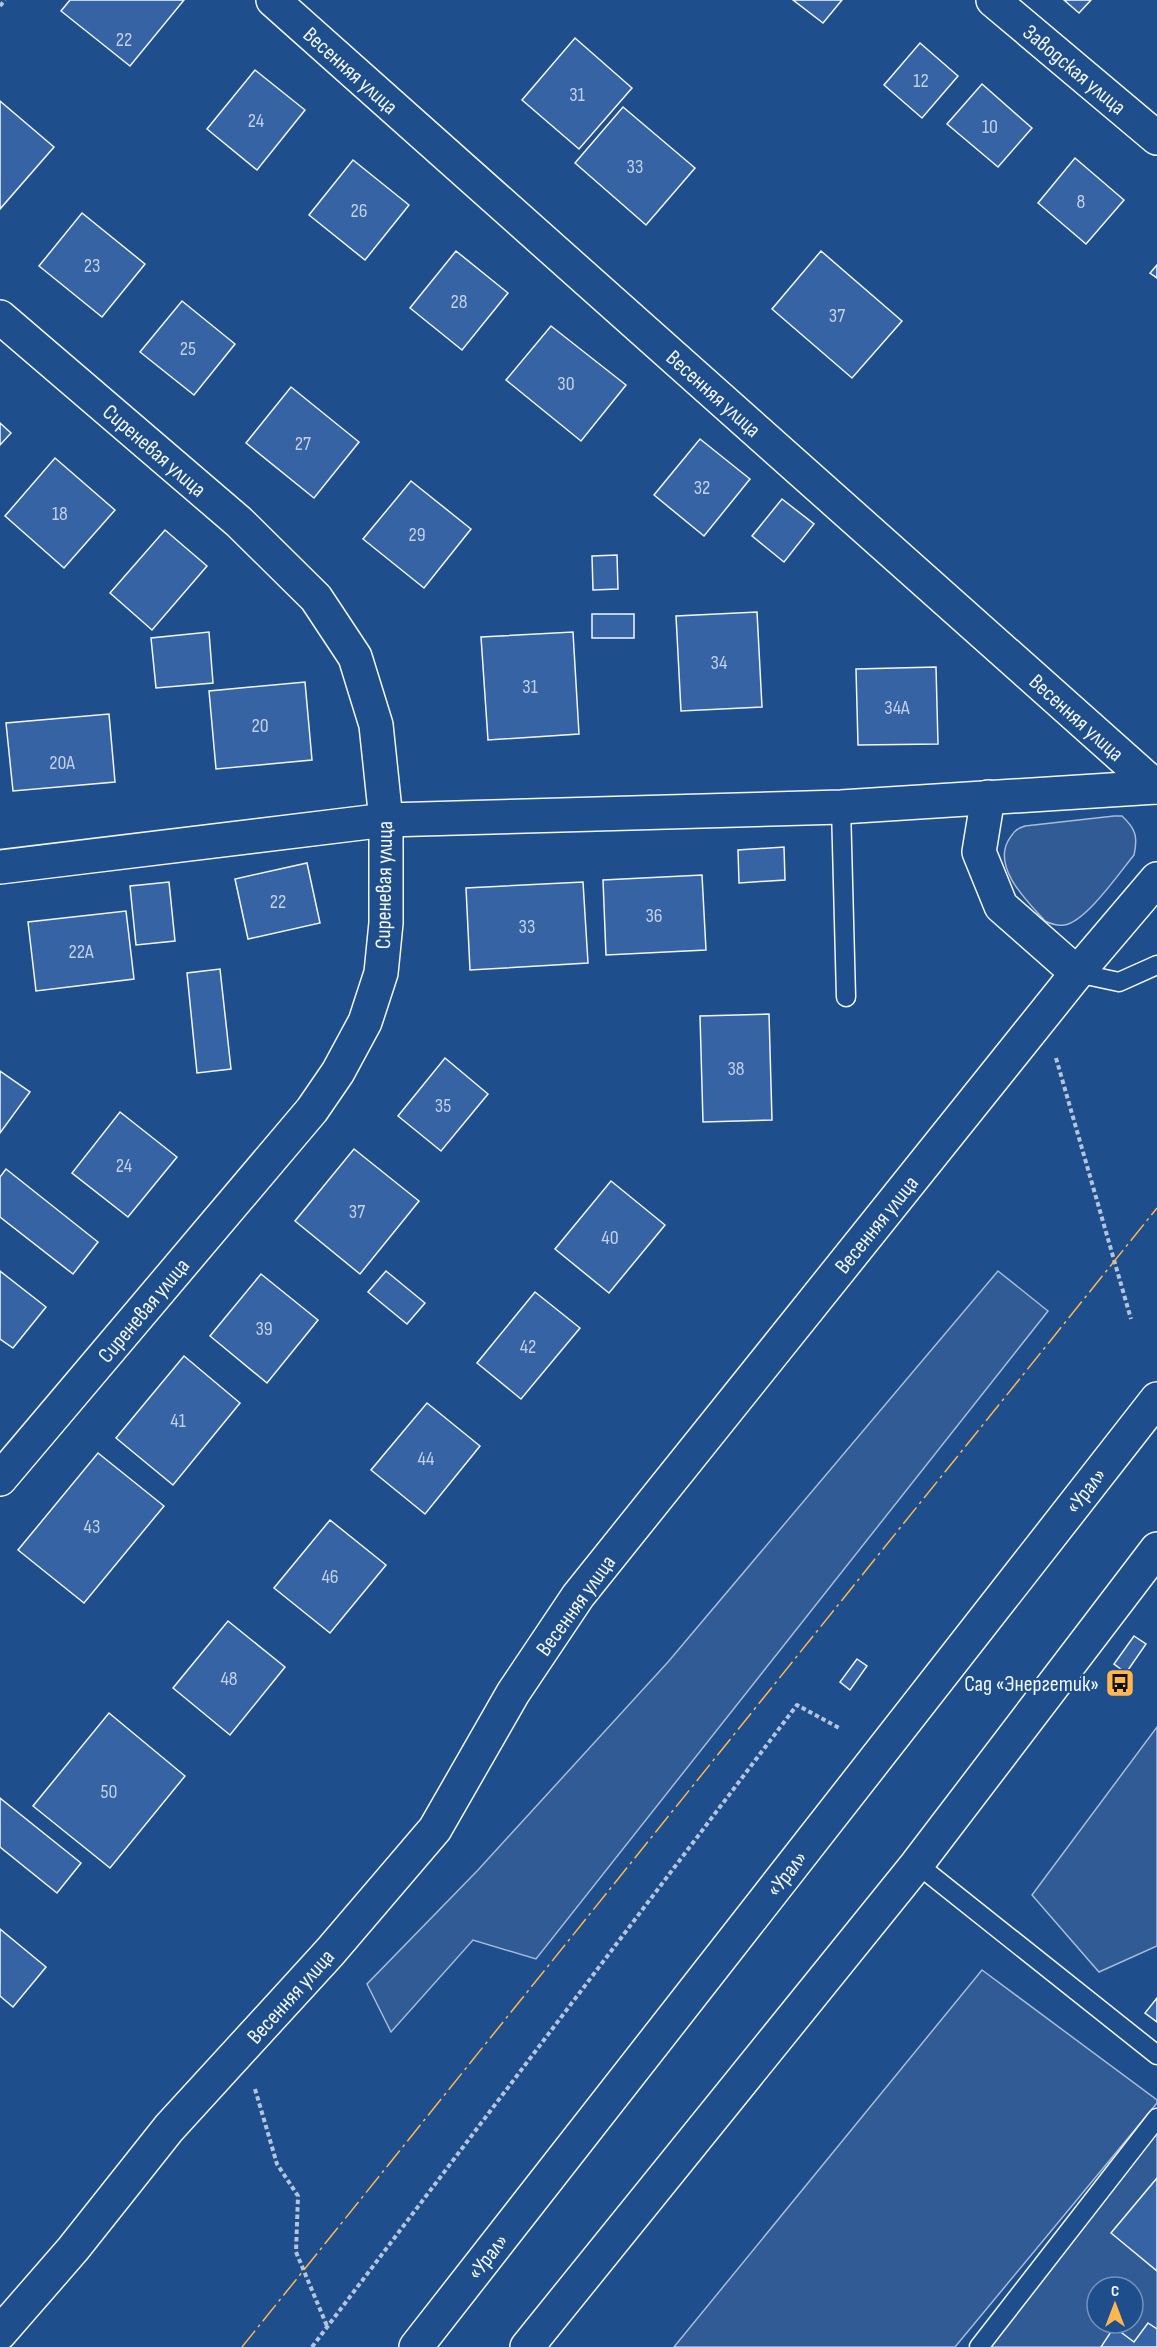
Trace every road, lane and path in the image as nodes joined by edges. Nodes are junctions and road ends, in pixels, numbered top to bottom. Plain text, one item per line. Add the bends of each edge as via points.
1 (5, 0) edge
2 (273, 0) edge
3 (993, 0) edge
4 (0, 6) edge
5 (1157, 138) edge
6 (0, 317) edge
7 (1157, 787) edge
8 (988, 797) junction
9 (841, 807) junction
10 (386, 820) junction
11 (0, 867) edge
12 (1157, 879) edge
13 (1157, 965) edge
14 (1077, 973) junction
15 (846, 998) dead end
16 (1044, 1014) junction
17 (1131, 1319) dead end
18 (1157, 1399) edge
19 (0, 1479) edge
20 (1152, 1555) edge
21 (841, 1729) dead end
22 (917, 1864) junction
23 (243, 2048) junction
24 (1157, 2055) edge
25 (1157, 2118) edge
26 (327, 2326) junction
27 (0, 2333) edge
28 (312, 2347) edge
29 (416, 2347) edge
30 (527, 2347) edge
31 (979, 2347) edge

1 - 4 path
2 - 7 street, Весенняя улица
3 - 5 street, Заводская улица
6 - 10 street, Сиреневая улица via 239,522 316,598 355,657 376,725
7 - 8 street
8 - 9 street
8 - 14 street via 979,852 1001,906
9 - 10 street
9 - 15 lane
10 - 11 street
10 - 19 street, Сиреневая улица via 386,923 381,973 364,1022 338,1072 312,1110
12 - 14 street, Весенняя улица
13 - 14 lane via 1119,982
14 - 16 street, Весенняя улица
16 - 17 path
16 - 23 street, Весенняя улица via 578,1596 513,1694 435,1829
18 - 29 street, «Урал»
20 - 22 street
21 - 26 path via 797,1705
22 - 24 lane
22 - 30 street
23 - 26 path via 277,2164 298,2196 296,2252
23 - 27 street, Весенняя улица via 169,2128
25 - 31 lane
26 - 28 path

